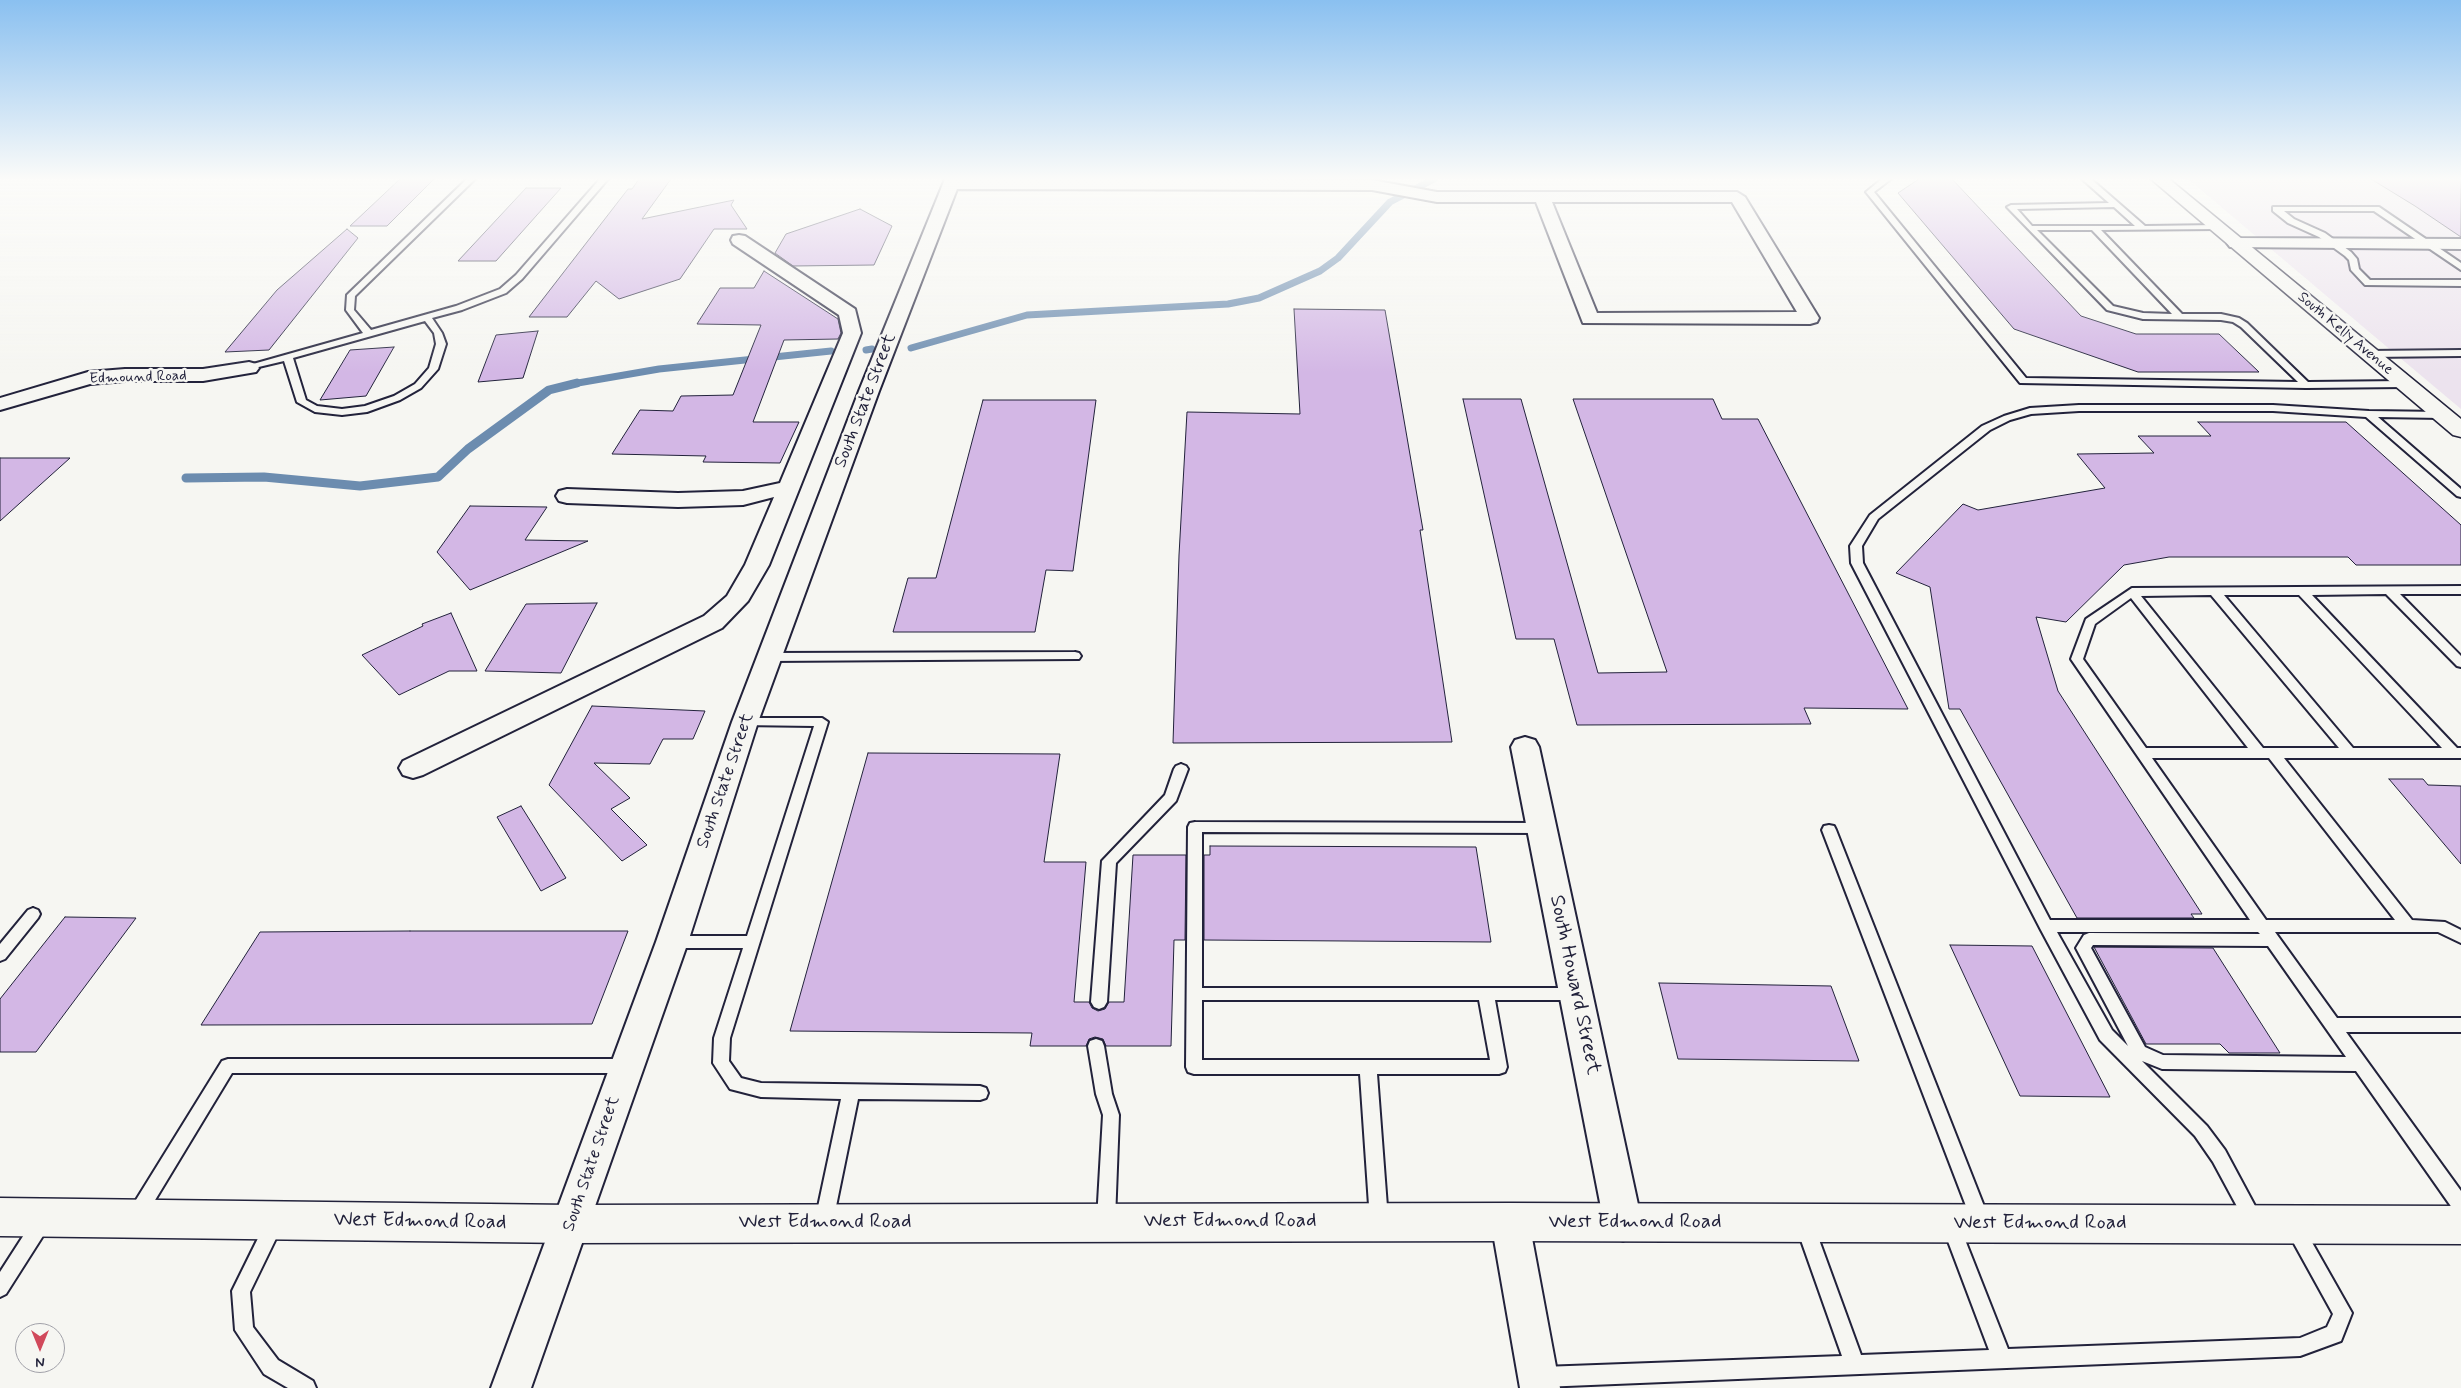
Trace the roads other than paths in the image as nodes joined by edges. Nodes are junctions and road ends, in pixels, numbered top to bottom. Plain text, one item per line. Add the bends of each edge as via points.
1 (404, 244) edge
2 (548, 244) edge
3 (745, 244) edge
4 (927, 244) edge
5 (1560, 244) edge
6 (1765, 244) edge
7 (1912, 244) edge
8 (2046, 244) edge
9 (2109, 244) edge
10 (2237, 244) edge
11 (2313, 244) edge
12 (2335, 244) junction
13 (2427, 244) junction
14 (2461, 244) edge
15 (2461, 268) edge
16 (2461, 283) edge
17 (426, 316) junction
18 (2181, 318) junction
19 (368, 333) junction
20 (2461, 353) edge
21 (2369, 354) junction
22 (288, 358) junction
23 (249, 368) joint
24 (2405, 384) junction
25 (2306, 385) junction
26 (869, 391) junction
27 (827, 394) junction
28 (0, 404) edge
29 (2369, 414) junction
30 (2442, 414) junction
31 (2461, 430) edge
32 (789, 487) junction
33 (2461, 494) edge
34 (567, 496) dead end
35 (2214, 590) junction
36 (2389, 590) junction
37 (2461, 590) edge
38 (2302, 591) junction
39 (2132, 592) junction
40 (1075, 656) dead end
41 (769, 658) junction
42 (2461, 663) edge
43 (745, 722) junction
44 (1525, 747) dead end
45 (2142, 753) junction
46 (2266, 753) junction
47 (2350, 753) junction
48 (2458, 753) edge
49 (413, 768) dead end
50 (1181, 769) dead end
51 (1542, 828) junction
52 (1830, 830) dead end
53 (33, 914) dead end
54 (2046, 926) junction
55 (2408, 926) junction
56 (2268, 933) junction
57 (2461, 937) edge
58 (672, 942) junction
59 (753, 942) junction
60 (0, 955) edge
61 (1194, 994) junction
62 (1486, 994) junction
63 (1576, 994) junction
64 (1099, 1002) dead end
65 (2334, 1026) junction
66 (2461, 1026) edge
67 (1096, 1046) dead end
68 (2362, 1064) junction
69 (626, 1066) junction
70 (1368, 1067) junction
71 (851, 1092) junction
72 (980, 1093) dead end
73 (2461, 1206) edge
74 (0, 1217) edge
75 (44, 1218) junction
76 (134, 1219) junction
77 (276, 1220) junction
78 (1106, 1222) junction
79 (1379, 1222) junction
80 (1510, 1222) junction
81 (823, 1223) junction
82 (1623, 1223) junction
83 (571, 1224) junction
84 (1804, 1224) junction
85 (1966, 1224) junction
86 (2256, 1224) junction
87 (2293, 1224) junction
88 (2461, 1224) edge
89 (0, 1288) edge
90 (2002, 1359) junction
91 (1855, 1365) junction
92 (1539, 1383) edge
93 (306, 1388) edge
94 (512, 1388) edge

1 - 19 lane via 351,296 350,310
2 - 17 lane via 520,277 503,291 478,302
3 - 27 street via 848,313 852,333
4 - 26 street, South State Street
5 - 6 street via 1590,319 1810,318
7 - 25 lane via 2023,381
8 - 18 lane via 2110,308 2143,316
9 - 18 lane
10 - 21 main road, South Kelly Avenue
11 - 12 street
12 - 13 street
12 - 16 lane via 2353,259 2355,270 2368,283
13 - 14 street
13 - 15 lane
17 - 19 lane
17 - 22 lane via 438,333 441,344 433,369 418,386 367,409 342,412 316,409 302,402
18 - 25 lane via 2236,320
19 - 22 lane
20 - 21 lane
21 - 24 main road, South Kelly Avenue
22 - 23 lane
23 - 28 street, Edmound Road via 202,375 88,378
24 - 25 lane
24 - 30 main road, South Kelly Avenue
26 - 27 street
26 - 41 street, South State Street
27 - 32 street
29 - 30 lane
29 - 33 lane
29 - 54 lane via 2273,408 2030,411 1986,428 1874,516 1856,546 1858,562
30 - 31 main road, South Kelly Avenue
32 - 34 street via 743,498 678,500
32 - 49 street via 757,565 736,601 713,622
35 - 38 lane
35 - 39 lane
35 - 47 lane
36 - 37 lane
36 - 38 lane
36 - 42 lane
38 - 48 lane
39 - 45 lane via 2090,622 2077,658
39 - 46 lane
40 - 41 lane
41 - 43 street, South State Street
43 - 58 street, South State Street
43 - 59 lane via 822,722
44 - 51 street, South Howard Street
45 - 46 lane
45 - 56 lane
46 - 47 lane
46 - 55 lane
47 - 48 lane
50 - 64 lane via 1171,797 1109,861
51 - 61 lane via 1195,827
51 - 63 street, South Howard Street
52 - 85 lane
53 - 60 lane
54 - 56 lane
54 - 86 lane via 2106,1035 2201,1131 2219,1156
55 - 56 lane
55 - 57 lane via 2440,926
56 - 65 lane
56 - 68 lane via 2090,939 2082,948 2139,1052 2162,1062
58 - 59 lane
58 - 69 street, South State Street
59 - 71 lane via 722,1038 721,1063 736,1084 761,1090
61 - 62 lane
61 - 70 lane via 1194,1068
62 - 63 lane
62 - 70 lane via 1498,1068
63 - 82 street, South Howard Street
65 - 66 lane
65 - 68 lane
67 - 78 lane via 1110,1115
68 - 73 lane
69 - 76 lane via 228,1066
69 - 83 street, South State Street
70 - 79 lane
71 - 72 lane
71 - 81 lane
74 - 75 main road, West Edmond Road
75 - 76 main road, West Edmond Road
75 - 89 lane
76 - 77 main road, West Edmond Road
77 - 83 main road, West Edmond Road
77 - 93 lane via 241,1291 244,1330 271,1367
78 - 79 main road, West Edmond Road
78 - 81 main road, West Edmond Road
79 - 80 main road, West Edmond Road
80 - 82 main road, West Edmond Road
80 - 92 street
81 - 83 main road, West Edmond Road
82 - 84 main road, West Edmond Road
83 - 94 street, South State Street
84 - 85 main road, West Edmond Road
84 - 91 lane
85 - 86 main road, West Edmond Road
85 - 90 lane
86 - 87 main road, West Edmond Road
87 - 88 main road, West Edmond Road
87 - 90 lane via 2343,1313 2334,1334 2300,1347
90 - 91 lane
91 - 92 lane

